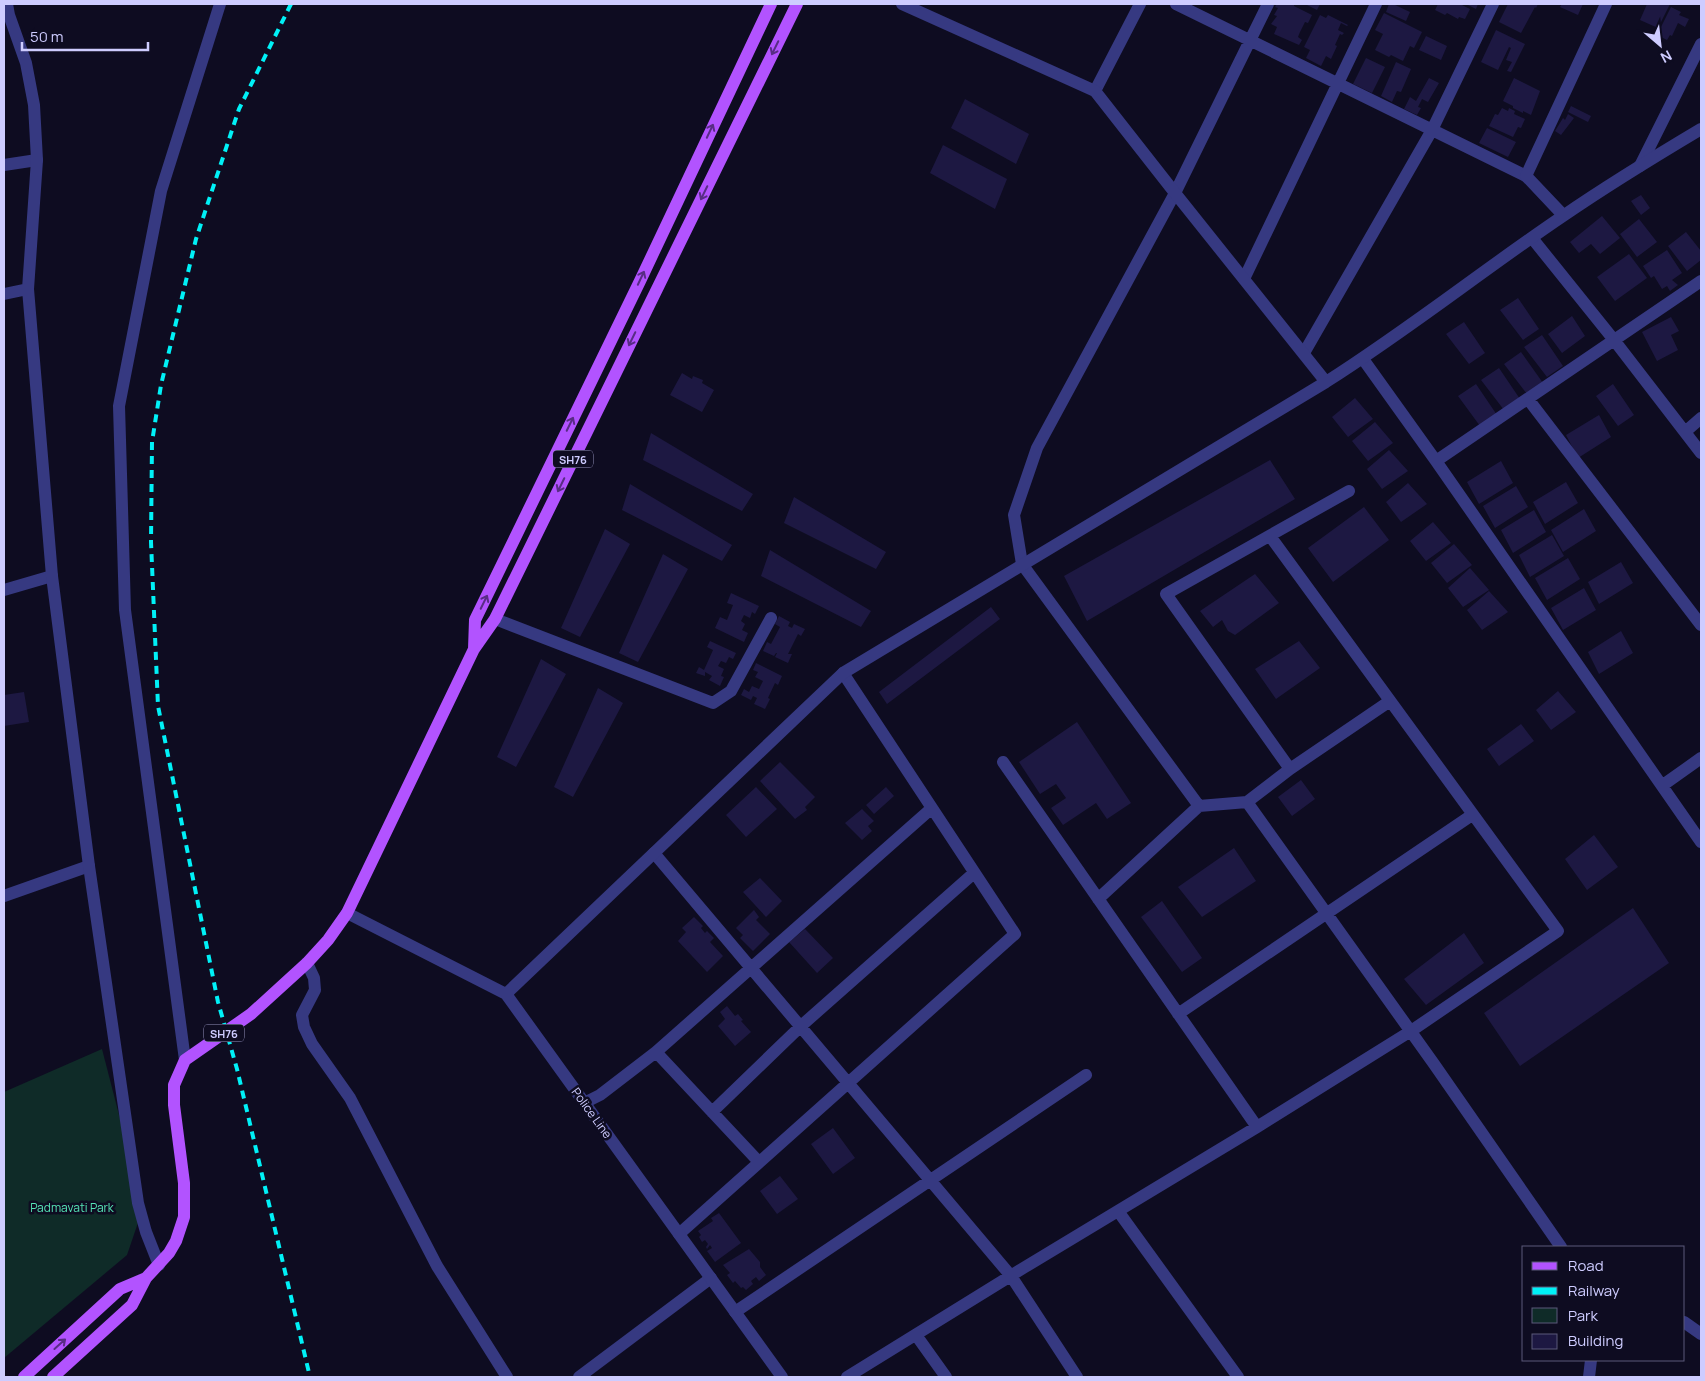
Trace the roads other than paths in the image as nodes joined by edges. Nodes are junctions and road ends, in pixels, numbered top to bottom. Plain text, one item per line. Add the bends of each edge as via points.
1 (7, 4) edge
2 (220, 4) edge
3 (771, 4) edge
4 (797, 4) edge
5 (902, 4) edge
6 (1140, 4) edge
7 (1176, 4) edge
8 (1268, 4) edge
9 (1376, 4) edge
10 (1493, 4) edge
11 (1606, 4) edge
12 (1250, 40) junction
13 (1701, 44) edge
14 (1337, 83) junction
15 (1095, 91) junction
16 (1701, 129) edge
17 (1432, 130) junction
18 (37, 160) junction
19 (4, 165) edge
20 (1640, 166) junction
21 (1526, 176) junction
22 (1175, 194) junction
23 (1563, 216) junction
24 (1532, 238) junction
25 (1244, 279) junction
26 (1701, 282) edge
27 (28, 289) junction
28 (4, 294) edge
29 (1614, 340) junction
30 (1304, 353) junction
31 (1363, 359) junction
32 (1326, 382) junction
33 (1528, 399) junction
34 (1701, 418) edge
35 (1685, 432) junction
36 (1701, 453) edge
37 (1436, 460) junction
38 (1349, 491) dead end
39 (1270, 536) junction
40 (1022, 564) junction
41 (52, 576) junction
42 (4, 590) edge
43 (771, 618) dead end
44 (495, 619) junction
45 (1701, 625) edge
46 (474, 649) junction
47 (842, 673) junction
48 (1390, 701) junction
49 (1701, 758) edge
50 (1003, 762) dead end
51 (1290, 769) junction
52 (1662, 785) junction
53 (1247, 802) junction
54 (1199, 806) junction
55 (932, 808) junction
56 (1472, 815) junction
57 (1701, 842) edge
58 (654, 853) junction
59 (89, 866) junction
60 (974, 873) junction
61 (4, 896) edge
62 (1098, 899) junction
63 (346, 912) junction
64 (1327, 914) junction
65 (307, 963) junction
66 (751, 967) junction
67 (506, 994) junction
68 (1178, 1014) junction
69 (801, 1026) junction
70 (1411, 1030) junction
71 (656, 1052) junction
72 (185, 1060) junction
73 (1086, 1075) dead end
74 (849, 1082) junction
75 (584, 1103) junction
76 (712, 1112) junction
77 (1257, 1127) junction
78 (759, 1162) junction
79 (931, 1180) junction
80 (1118, 1211) junction
81 (679, 1234) junction
82 (1561, 1246) edge
83 (159, 1264) junction
84 (1011, 1276) junction
85 (146, 1278) junction
86 (711, 1278) junction
87 (735, 1312) junction
88 (1685, 1323) edge
89 (1701, 1334) edge
90 (916, 1335) junction
91 (1591, 1361) edge
92 (24, 1377) edge
93 (53, 1377) edge
94 (507, 1377) edge
95 (579, 1377) edge
96 (782, 1377) edge
97 (847, 1377) edge
98 (946, 1377) edge
99 (1077, 1377) edge
100 (1238, 1377) edge
101 (1589, 1377) edge

1 - 18 street via 28,71 34,104
2 - 72 street via 161,191 119,406 125,610
46 -> 3 main road, SH76 via 475,620
4 -> 44 main road, SH76
5 - 15 street
6 - 15 street
7 - 12 street
8 - 12 street
9 - 14 street
10 - 17 street
11 - 21 street
12 - 14 street
12 - 22 street
13 - 20 street
14 - 17 street
14 - 25 street
15 - 22 street
16 - 20 street
17 - 21 street
17 - 30 street
18 - 19 street
18 - 27 street
20 - 23 street
21 - 23 street
22 - 25 street
22 - 40 street via 1038,448 1014,515
23 - 24 street
24 - 29 street
24 - 31 street
25 - 30 street
26 - 29 street
27 - 28 street
27 - 41 street
29 - 33 street
29 - 35 street
30 - 32 street
31 - 32 street
31 - 37 street
32 - 40 street
33 - 37 street
33 - 45 street
34 - 35 street
35 - 36 street
37 - 52 street
38 - 39 street
39 - 48 street
39 - 51 street via 1166,594
40 - 47 street
40 - 54 street
41 - 42 street
41 - 59 street
43 - 44 street via 731,691 713,703
44 - 46 main road, SH76
46 - 63 main road, SH76
47 - 55 street
47 - 58 street
48 - 51 street
48 - 56 street
49 - 52 street
50 - 62 street
51 - 53 street
52 - 57 street
53 - 54 street
53 - 64 street
54 - 62 street
55 - 60 street
55 - 66 street
56 - 64 street
56 - 70 street via 1558,931
58 - 66 street
58 - 67 street
59 - 61 street
59 - 83 street via 138,1203
60 - 69 street
60 - 74 street via 1015,934
62 - 68 street
63 - 65 main road, SH76 via 328,940
63 - 67 street, Police Line
64 - 68 street
64 - 70 street
65 - 72 main road, SH76 via 251,1014
65 - 94 street via 315,990 302,1015 312,1044 350,1098 437,1266
66 - 69 street
66 - 71 street
67 - 75 street, Police Line
68 - 77 street
69 - 74 street
69 - 76 street
70 - 77 street
70 - 82 street
71 - 75 street via 600,1095
71 - 76 street
72 - 83 main road via 174,1085 184,1183 184,1217 176,1241
73 - 79 street
74 - 78 street
74 - 79 street
75 - 81 street, Police Line
76 - 78 street
77 - 80 street
78 - 81 street
79 - 84 street
79 - 87 street
80 - 84 street
80 - 100 street
81 - 86 street, Police Line
83 - 85 main road
84 - 90 street
84 - 99 street
92 -> 85 main road via 120,1289
85 - 93 main road via 132,1305
86 - 87 street, Police Line
86 - 95 street
87 - 96 street, Police Line
88 - 89 street
90 - 97 street
90 - 98 street
91 - 101 street

